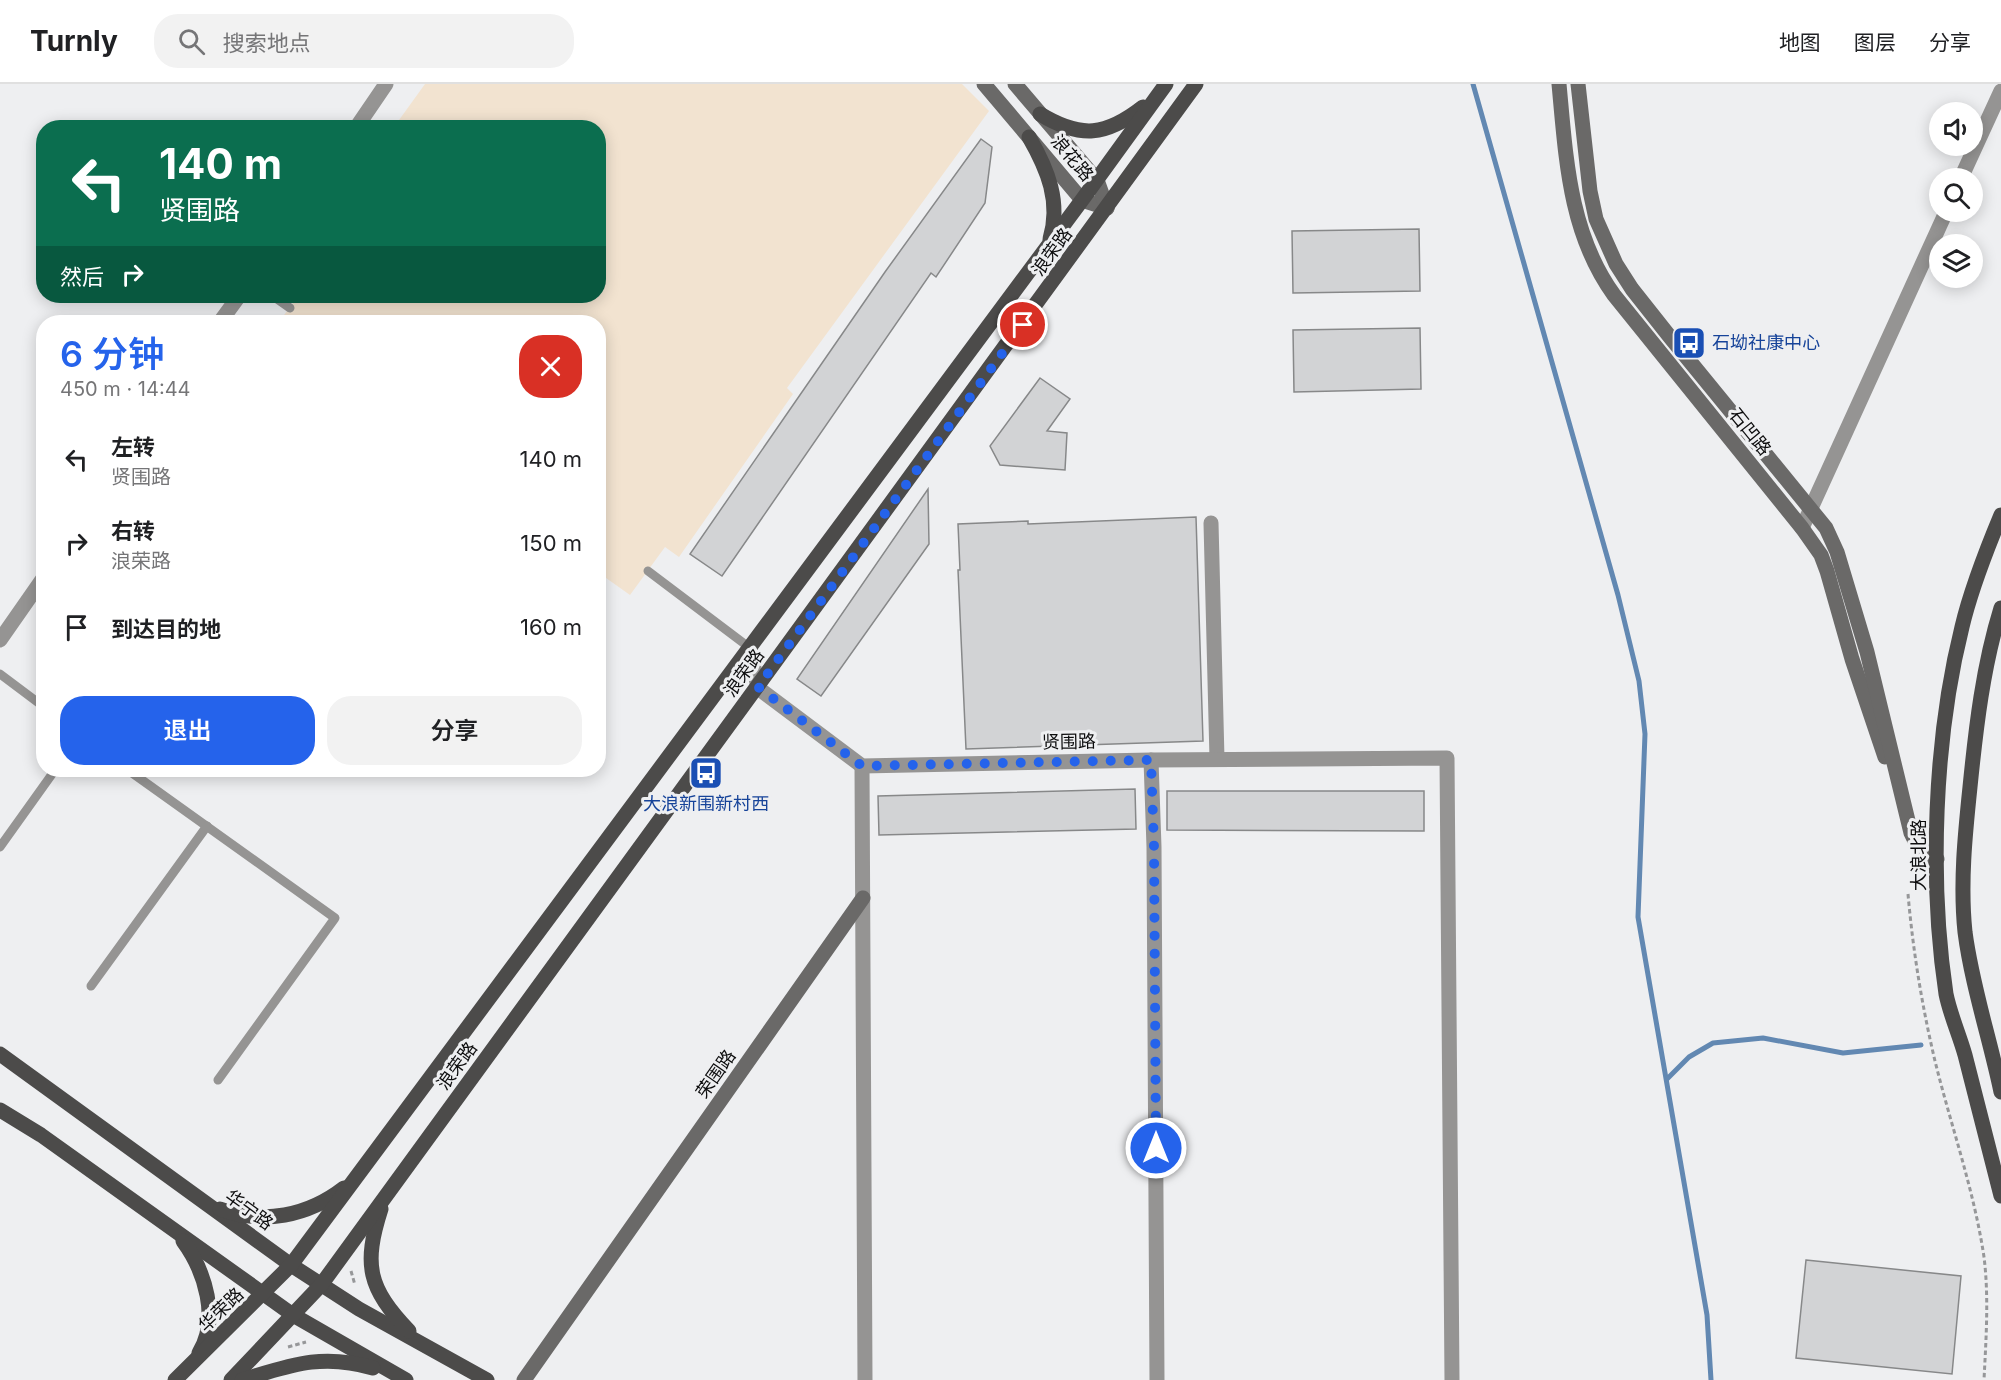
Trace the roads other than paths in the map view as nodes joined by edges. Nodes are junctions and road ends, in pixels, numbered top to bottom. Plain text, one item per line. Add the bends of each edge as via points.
1 (387, 84) edge
2 (984, 84) edge
3 (1015, 84) edge
4 (1196, 84) edge
5 (1559, 84) edge
6 (1578, 84) edge
7 (1162, 90) edge
8 (2001, 91) edge
9 (1041, 114) junction
10 (362, 120) edge
11 (1029, 137) junction
12 (1966, 168) edge
13 (1097, 180) junction
14 (1082, 200) junction
15 (1107, 208) junction
16 (1941, 222) edge
17 (1047, 248) junction
18 (283, 303) edge
19 (290, 308) dead end
20 (1810, 507) junction
21 (2001, 515) edge
22 (1211, 523) dead end
23 (1802, 528) junction
24 (648, 571) dead end
25 (36, 588) edge
26 (2001, 608) edge
27 (0, 640) edge
28 (750, 648) junction
29 (0, 674) edge
30 (758, 687) junction
31 (36, 701) edge
32 (1217, 759) junction
33 (1151, 760) junction
34 (862, 766) junction
35 (50, 777) edge
36 (138, 777) edge
37 (1906, 813) junction
38 (207, 826) junction
39 (0, 847) edge
40 (1937, 859) junction
41 (863, 898) junction
42 (91, 986) dead end
43 (0, 1054) edge
44 (218, 1080) dead end
45 (2001, 1092) edge
46 (0, 1110) edge
47 (356, 1178) junction
48 (392, 1189) junction
49 (2001, 1196) edge
50 (208, 1204) junction
51 (178, 1233) junction
52 (291, 1265) junction
53 (321, 1285) junction
54 (264, 1295) junction
55 (293, 1314) junction
56 (417, 1340) junction
57 (194, 1363) junction
58 (401, 1377) edge
59 (175, 1380) edge
60 (231, 1380) edge
61 (242, 1380) edge
62 (487, 1380) edge
63 (524, 1380) edge
64 (865, 1380) edge
65 (1157, 1380) edge
66 (1452, 1380) edge

1 - 10 street
2 - 11 main road, 浪花路
3 - 9 main road, 浪花路
4 - 15 main road, 浪荣路
5 - 23 main road, 石凹路 via 1569,184 1584,241 1601,276
6 - 20 main road, 石凹路 via 1590,191 1596,219 1616,264 1670,337
7 - 9 main road via 1116,125 1090,132 1059,126
7 - 13 main road, 浪荣路
8 - 12 street
9 - 13 main road, 浪花路
11 - 14 main road, 浪花路
11 - 17 main road via 1047,171 1054,203
13 - 14 main road, 浪荣路
13 - 15 main road, 浪花路
14 - 15 main road, 浪花路
14 - 17 main road, 浪荣路
15 - 30 main road, 浪荣路
16 - 20 street
17 - 28 main road, 浪荣路
18 - 19 lane
20 - 23 street
20 - 37 main road, 石凹路 via 1826,528 1843,572
21 - 40 main road, 大浪北路 via 1962,626 1949,693
22 - 32 street
23 - 37 main road, 石凹路 via 1827,571 1852,659
24 - 28 lane
25 - 27 street
26 - 45 main road via 1980,703 1962,883 1965,933
28 - 30 street
28 - 47 main road, 浪荣路
29 - 31 lane
30 - 34 street
30 - 48 main road, 浪荣路
32 - 33 street, 贤围路
32 - 66 street, 贤围路 via 1447,758
33 - 34 street, 贤围路
33 - 65 street
34 - 41 street
35 - 39 lane
36 - 38 lane
37 - 40 main road, 石凹路 via 1918,848 1932,862
38 - 42 lane
38 - 44 lane via 335,918
40 - 49 main road, 大浪北路 via 1947,997
41 - 63 main road, 荣围路
41 - 64 street
43 - 50 main road, 华宁路
46 - 51 main road
47 - 50 main road via 335,1195 286,1216 240,1214
47 - 52 main road, 浪荣路
48 - 53 main road, 浪荣路
48 - 56 main road via 376,1225 370,1266 383,1300
50 - 52 main road, 华宁路
51 - 54 main road
51 - 57 main road via 201,1274 208,1309 208,1335
52 - 53 main road, 华宁路
52 - 54 main road, 华荣路
53 - 55 main road
53 - 56 main road, 华宁路
54 - 55 main road
54 - 57 main road, 华荣路
55 - 58 main road
55 - 60 main road
56 - 62 main road, 华宁路
57 - 59 main road, 华荣路
58 - 61 main road via 361,1364 319,1359

